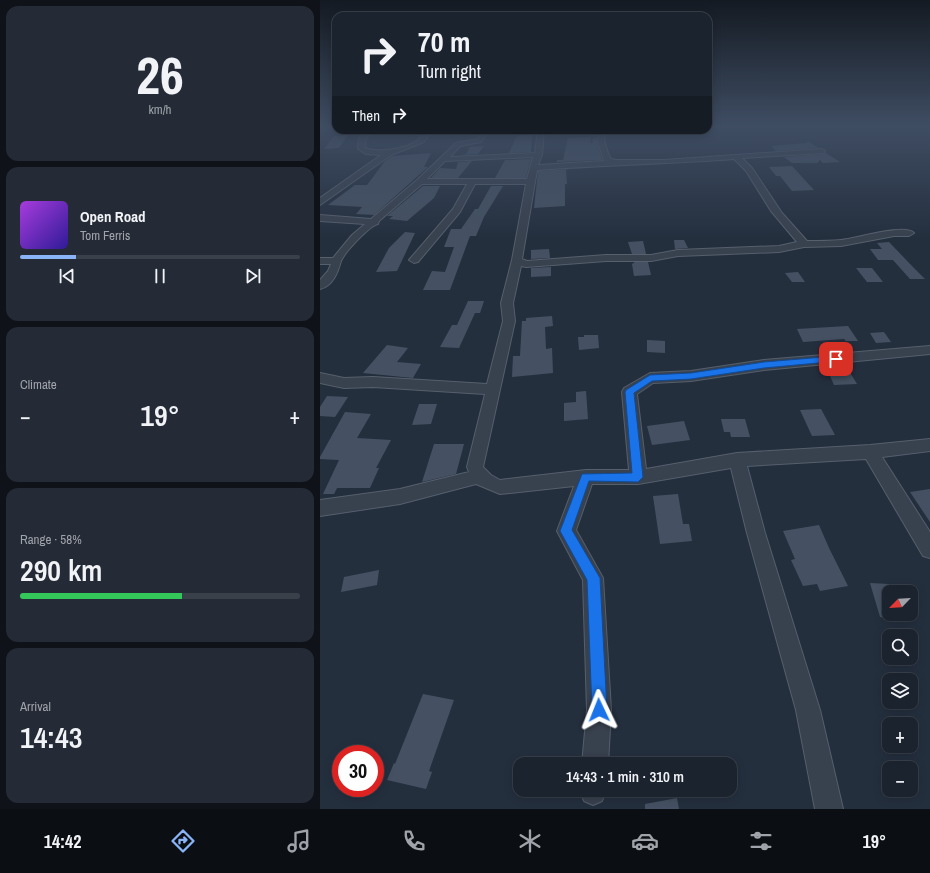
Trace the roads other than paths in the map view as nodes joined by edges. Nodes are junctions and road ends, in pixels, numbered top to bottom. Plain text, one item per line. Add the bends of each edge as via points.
1 (374, 163) edge
2 (439, 163) edge
3 (535, 163) edge
4 (606, 163) edge
5 (742, 163) edge
6 (533, 168) junction
7 (532, 181) junction
8 (420, 182) junction
9 (472, 182) junction
10 (320, 202) edge
11 (320, 218) edge
12 (374, 222) junction
13 (908, 233) dead end
14 (804, 244) junction
15 (414, 260) dead end
16 (517, 260) junction
17 (320, 261) edge
18 (336, 261) junction
19 (320, 286) edge
20 (930, 350) edge
21 (320, 378) edge
22 (493, 389) junction
23 (930, 445) edge
24 (870, 452) junction
25 (737, 460) junction
26 (478, 476) junction
27 (586, 477) junction
28 (638, 477) junction
29 (320, 508) edge
30 (930, 549) edge
31 (596, 757) edge
32 (829, 809) edge

1 - 10 street
2 - 8 street
3 - 6 street
4 - 6 street
5 - 14 street via 754,175 765,197
6 - 7 street
7 - 9 street
7 - 16 street
8 - 9 street
8 - 12 street
9 - 15 street via 457,210
11 - 12 street
12 - 18 street via 355,237
13 - 14 street via 894,233 841,243
14 - 16 street via 779,249 678,253 651,258 606,258 526,264
16 - 22 street via 507,303 509,321
17 - 18 street
18 - 19 street via 336,266
20 - 28 street via 764,365 691,376 650,378 629,392
21 - 22 street via 344,383 373,382
22 - 26 street via 476,466
23 - 24 street
24 - 25 street
24 - 30 street
25 - 28 street
25 - 32 street via 808,710
26 - 27 street via 487,483 500,487
26 - 29 street via 439,488
27 - 28 street
27 - 31 street via 566,531 593,578 599,710

